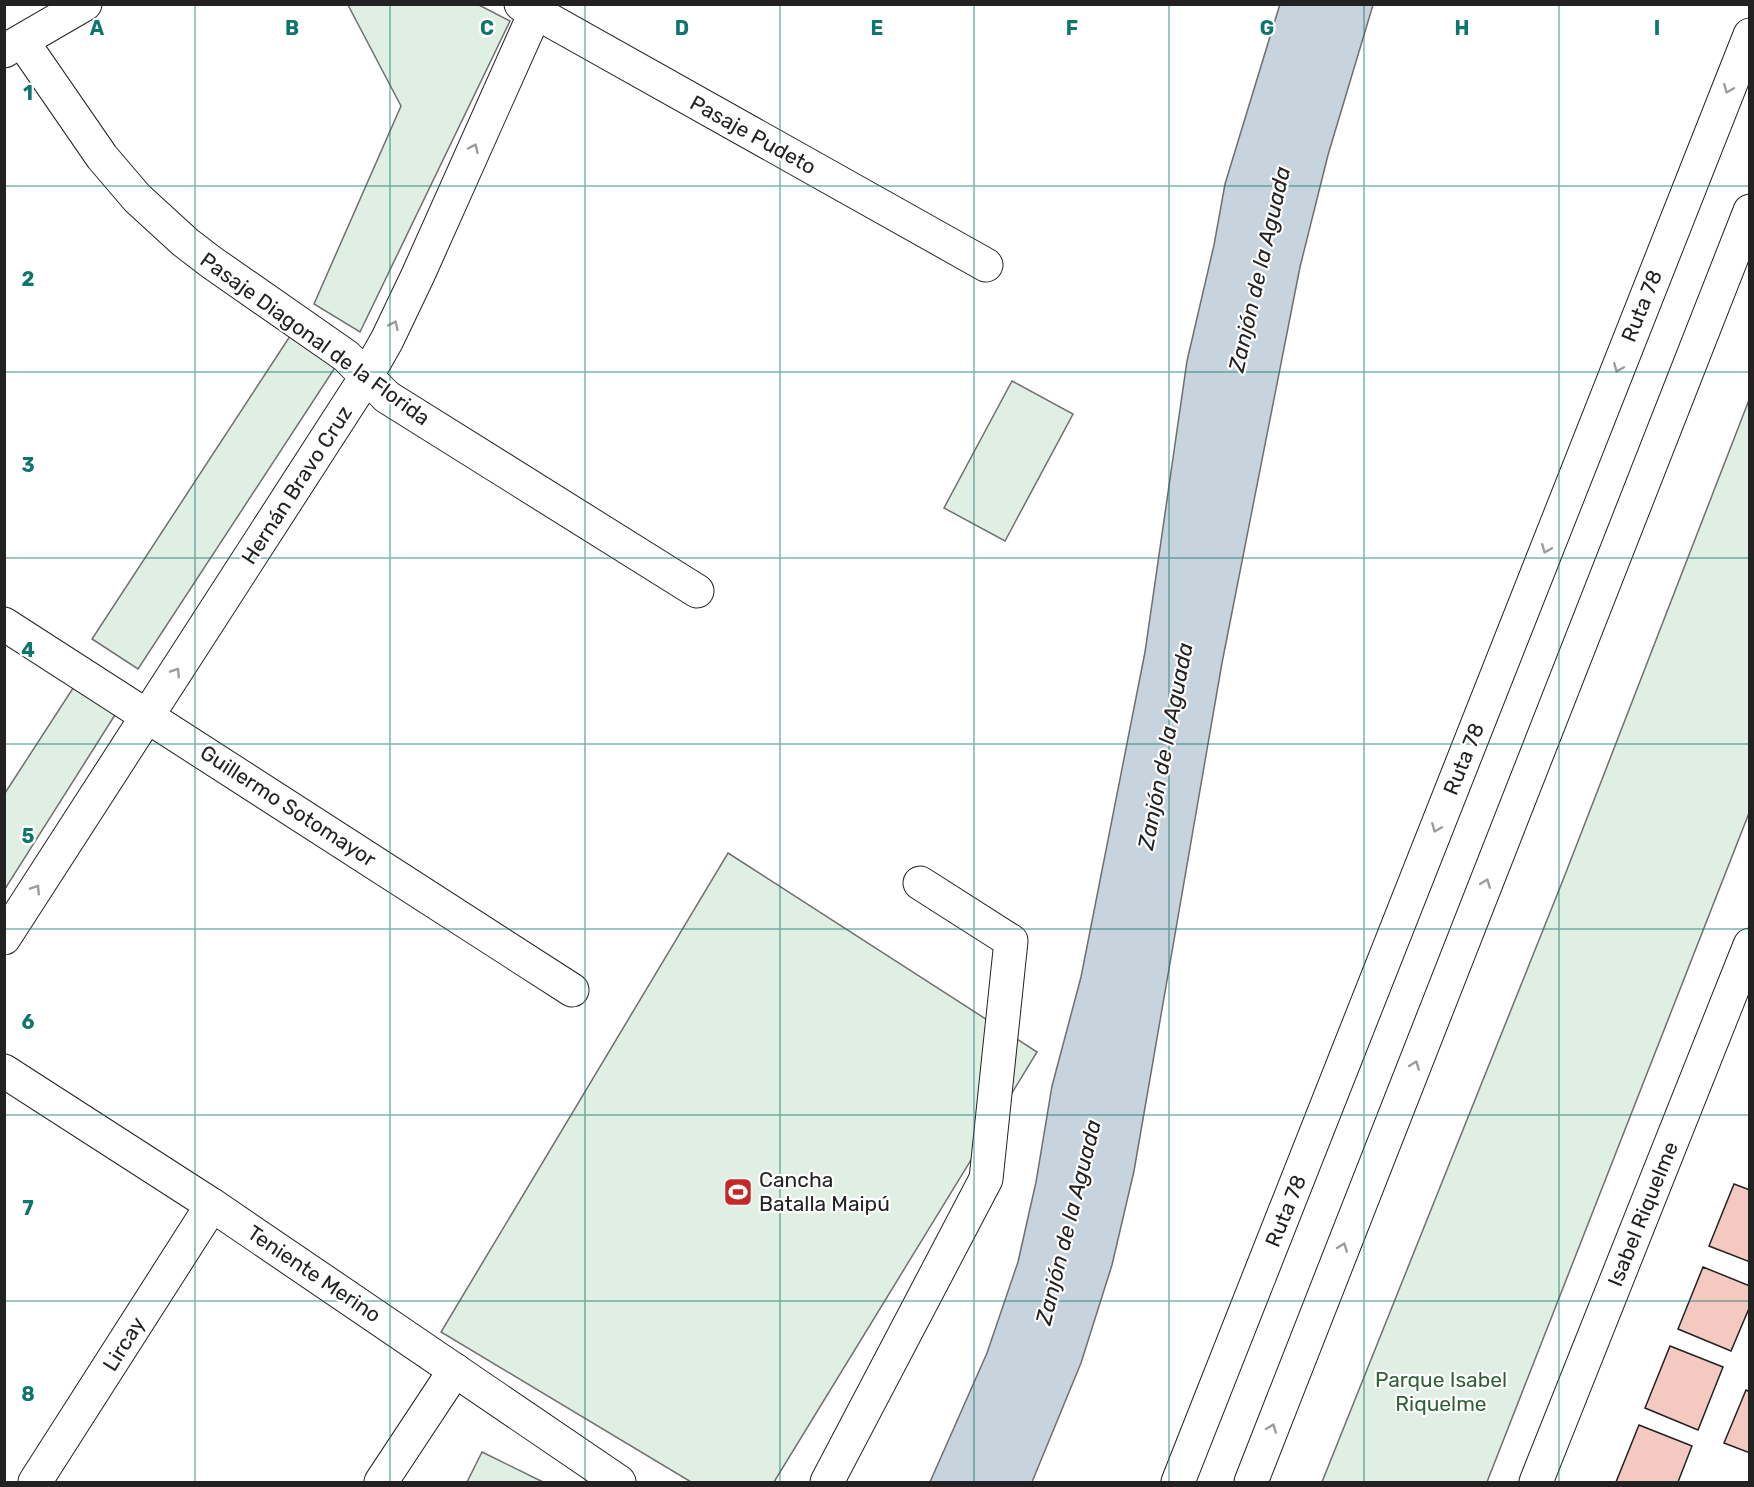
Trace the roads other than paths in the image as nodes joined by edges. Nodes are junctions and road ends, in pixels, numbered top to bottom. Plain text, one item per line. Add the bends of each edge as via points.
1 (85, 4) edge
2 (532, 7) edge
3 (1749, 34) edge
4 (13, 46) edge
5 (1749, 211) edge
6 (986, 265) dead end
7 (366, 377) junction
8 (697, 591) dead end
9 (4, 624) edge
10 (148, 716) junction
11 (920, 883) dead end
12 (4, 938) edge
13 (1749, 945) edge
14 (572, 990) dead end
15 (4, 1071) edge
16 (212, 1205) junction
17 (455, 1370) junction
18 (36, 1482) edge
19 (381, 1482) edge
20 (619, 1482) edge
21 (827, 1482) edge
22 (1178, 1482) edge
23 (1251, 1482) edge
24 (1536, 1482) edge

1 - 4 main road
2 - 6 main road, Pasaje Pudeto
7 -> 2 main road, Hernán Bravo Cruz via 405,303
3 -> 22 main road, Ruta 78
4 - 7 main road, Pasaje Diagonal de la Florida via 137,198 185,242 346,356
23 -> 5 main road
7 - 8 main road, Pasaje Diagonal de la Florida via 387,397
10 -> 7 main road, Hernán Bravo Cruz
9 - 10 main road, Guillermo Sotomayor
12 -> 10 main road, Hernán Bravo Cruz
10 - 14 main road, Guillermo Sotomayor
11 - 21 main road via 1011,941 986,1179
13 - 24 main road, Isabel Riquelme
15 - 16 main road, Teniente Merino
16 - 17 main road, Teniente Merino
16 - 18 main road, Lircay
17 - 19 main road
17 - 20 main road, Teniente Merino

